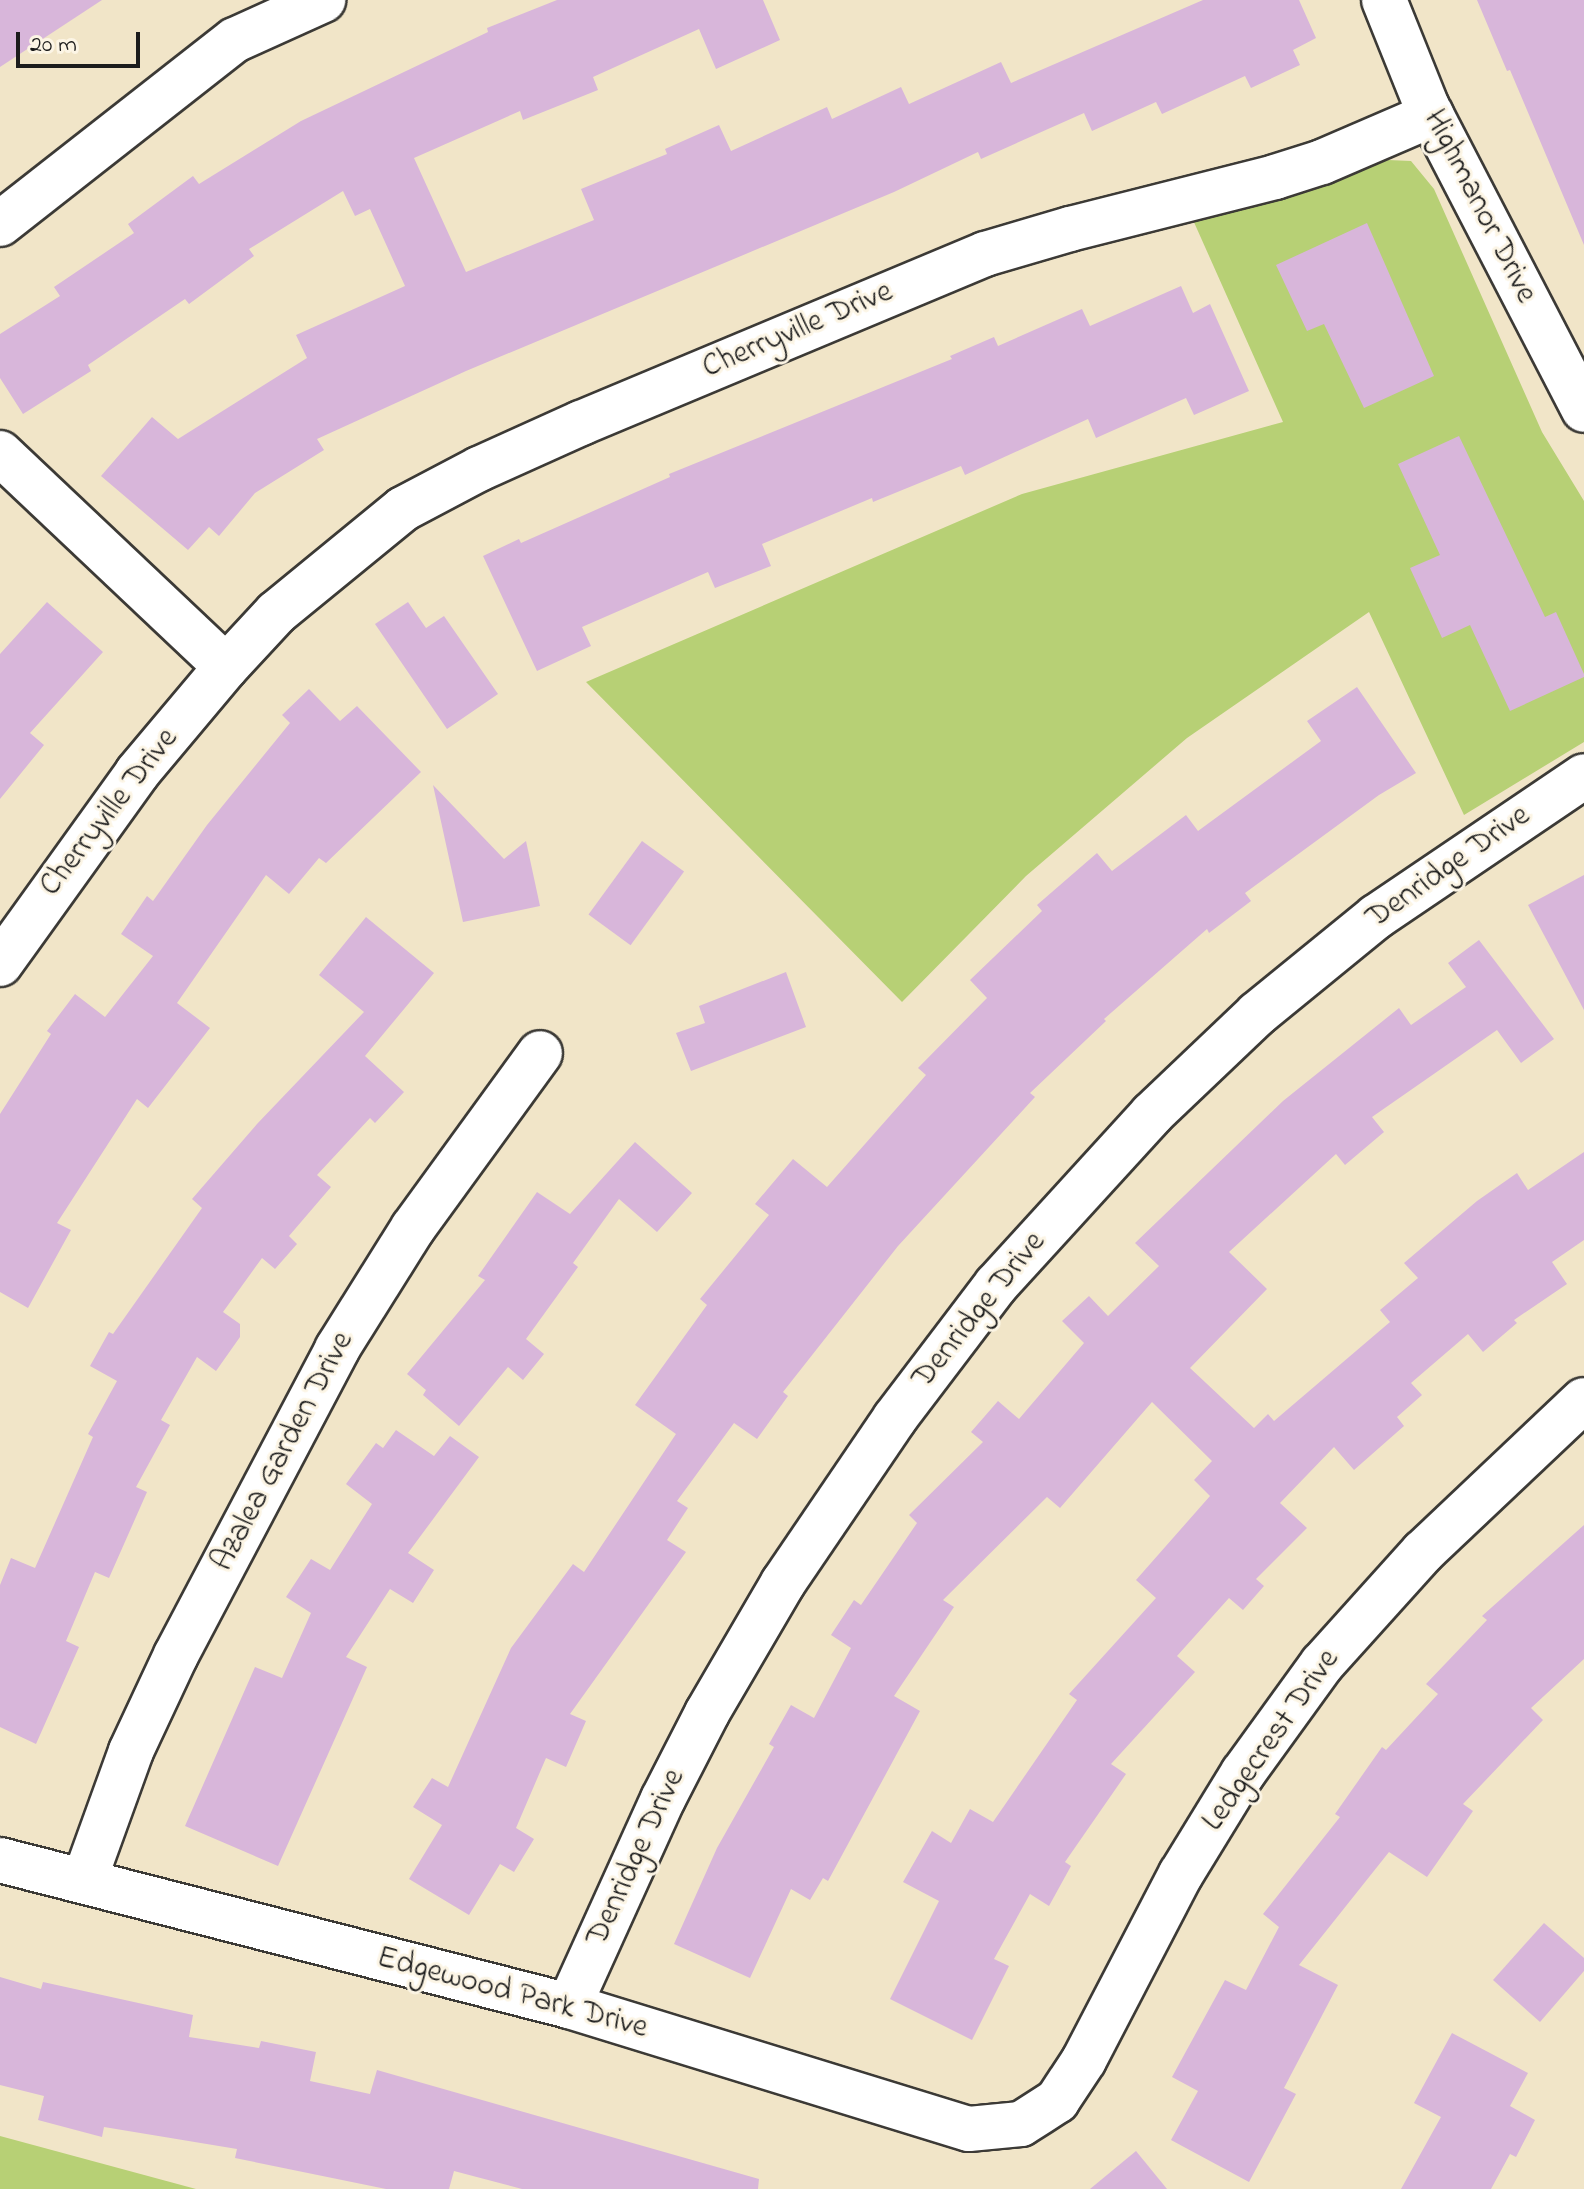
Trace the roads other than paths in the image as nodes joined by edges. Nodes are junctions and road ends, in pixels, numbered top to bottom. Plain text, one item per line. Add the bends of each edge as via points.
1 (323, 0) edge
2 (1384, 0) edge
3 (1431, 115) junction
4 (0, 224) edge
5 (1584, 410) edge
6 (0, 453) edge
7 (226, 667) junction
8 (1584, 776) edge
9 (0, 964) edge
10 (540, 1053) dead end
11 (1584, 1400) edge
12 (0, 1860) edge
13 (84, 1881) junction
14 (569, 2006) junction
15 (1021, 2124) joint

1 - 4 street via 235,40
2 - 3 street, Highmanor Drive
3 - 5 street, Highmanor Drive
3 - 7 street, Cherryville Drive via 1275,177 985,254 479,469 403,509 276,613
6 - 7 street
7 - 9 street, Cherryville Drive via 137,773
8 - 14 street, Denridge Drive via 1376,917 1257,1014 1152,1114 996,1285 895,1418 783,1583 663,1799
10 - 13 street, Azalea Garden Drive via 413,1228 337,1349 176,1655 131,1751
11 - 15 street, Ledgecrest Drive via 1423,1552 1322,1664 1243,1773 1181,1874 1064,2091
12 - 13 street, Edgewood Park Drive
13 - 14 street, Edgewood Park Drive
14 - 15 street, Edgewood Park Drive via 969,2129

